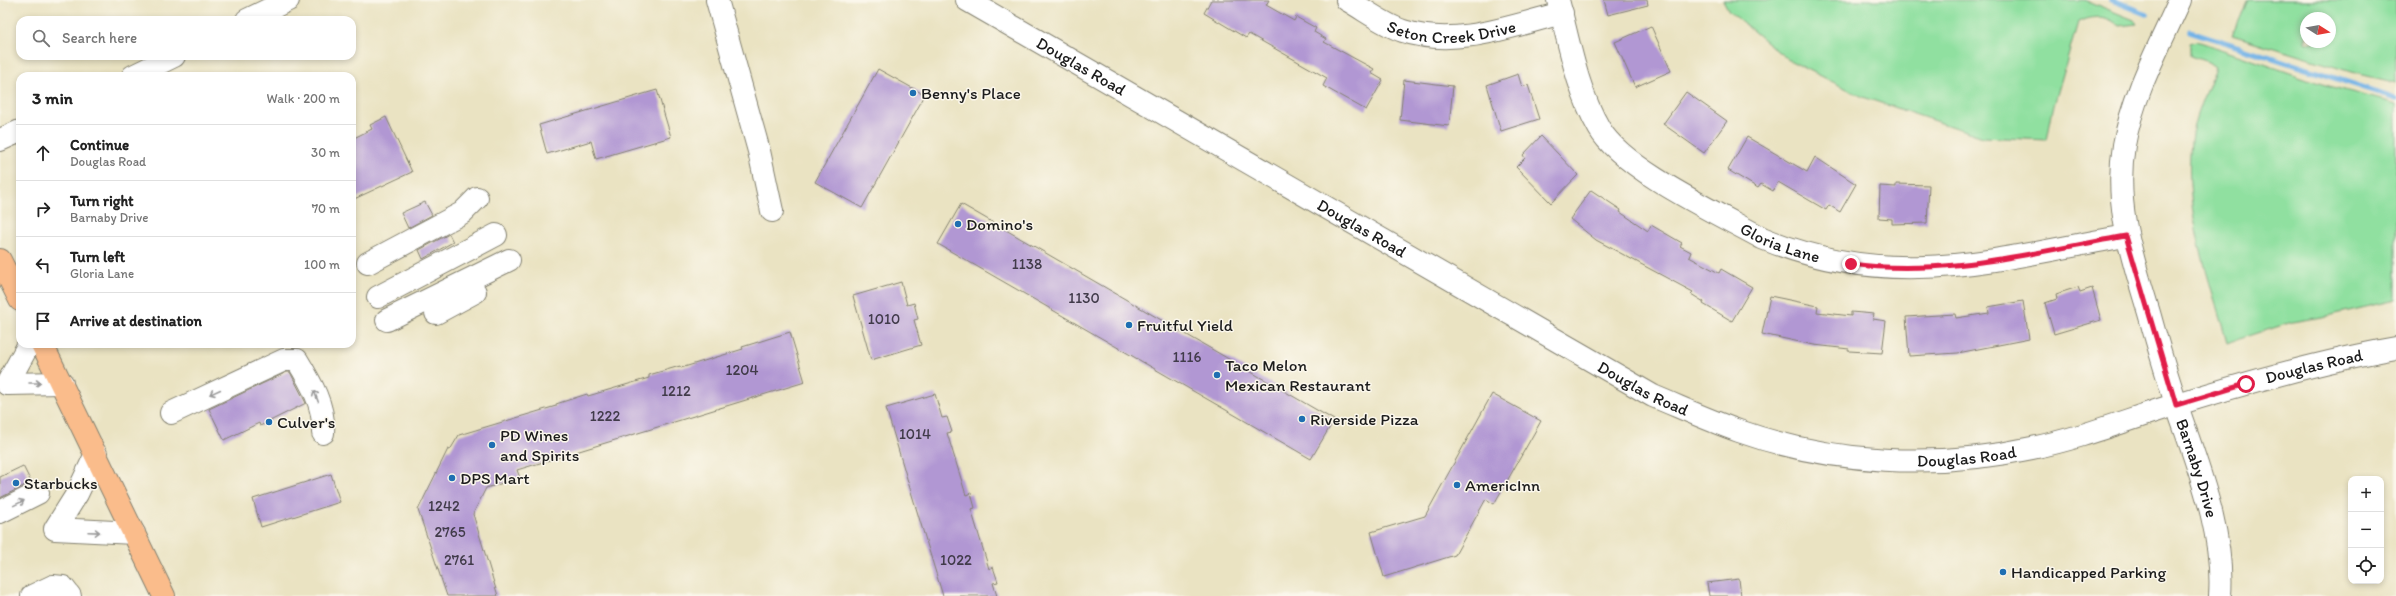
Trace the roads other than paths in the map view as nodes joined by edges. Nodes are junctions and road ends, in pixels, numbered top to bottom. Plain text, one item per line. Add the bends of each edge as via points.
1 (288, 0) edge
2 (717, 0) edge
3 (967, 0) edge
4 (1347, 0) edge
5 (1560, 6) edge
6 (2178, 6) edge
7 (255, 16) edge
8 (166, 60) edge
9 (141, 72) edge
10 (16, 133) edge
11 (0, 140) edge
12 (772, 211) dead end
13 (2126, 236) junction
14 (378, 241) dead end
15 (0, 260) edge
16 (368, 263) dead end
17 (16, 291) edge
18 (383, 308) dead end
19 (436, 313) dead end
20 (27, 348) edge
21 (44, 348) edge
22 (2396, 348) edge
23 (62, 383) junction
24 (2176, 405) junction
25 (171, 413) dead end
26 (323, 433) dead end
27 (96, 454) junction
28 (38, 494) dead end
29 (0, 512) edge
30 (134, 533) junction
31 (32, 596) edge
32 (70, 596) edge
33 (164, 596) edge
34 (2220, 596) edge

1 - 7 street
2 - 12 street via 759,151
3 - 24 street, Douglas Road via 1653,396 1740,432 1836,455 1871,459 1951,460 2034,448
4 - 5 street, Seton Creek Drive via 1402,31 1422,36 1445,37 1474,36
5 - 13 street, Gloria Lane via 1586,102 1600,129 1617,149 1660,181 1779,245 1811,256 1851,264 1908,269 1960,266
6 - 13 street, Barnaby Drive via 2137,97 2124,145 2120,189
8 - 9 street
10 - 11 street
13 - 24 street, Barnaby Drive
14 - 16 street via 458,201 477,198 462,213
15 - 17 main road
18 - 19 street via 504,254
20 -> 23 street via 7,384
21 - 23 main road
22 - 24 street, Douglas Road via 2304,366
23 - 27 main road
24 - 34 street, Barnaby Drive via 2198,465 2215,531
26 -> 25 street via 324,417 311,384 297,360 284,360
27 - 30 main road
27 -> 30 street via 77,494 55,529
29 -> 28 street
30 - 33 main road
31 - 32 street via 53,586 63,587

